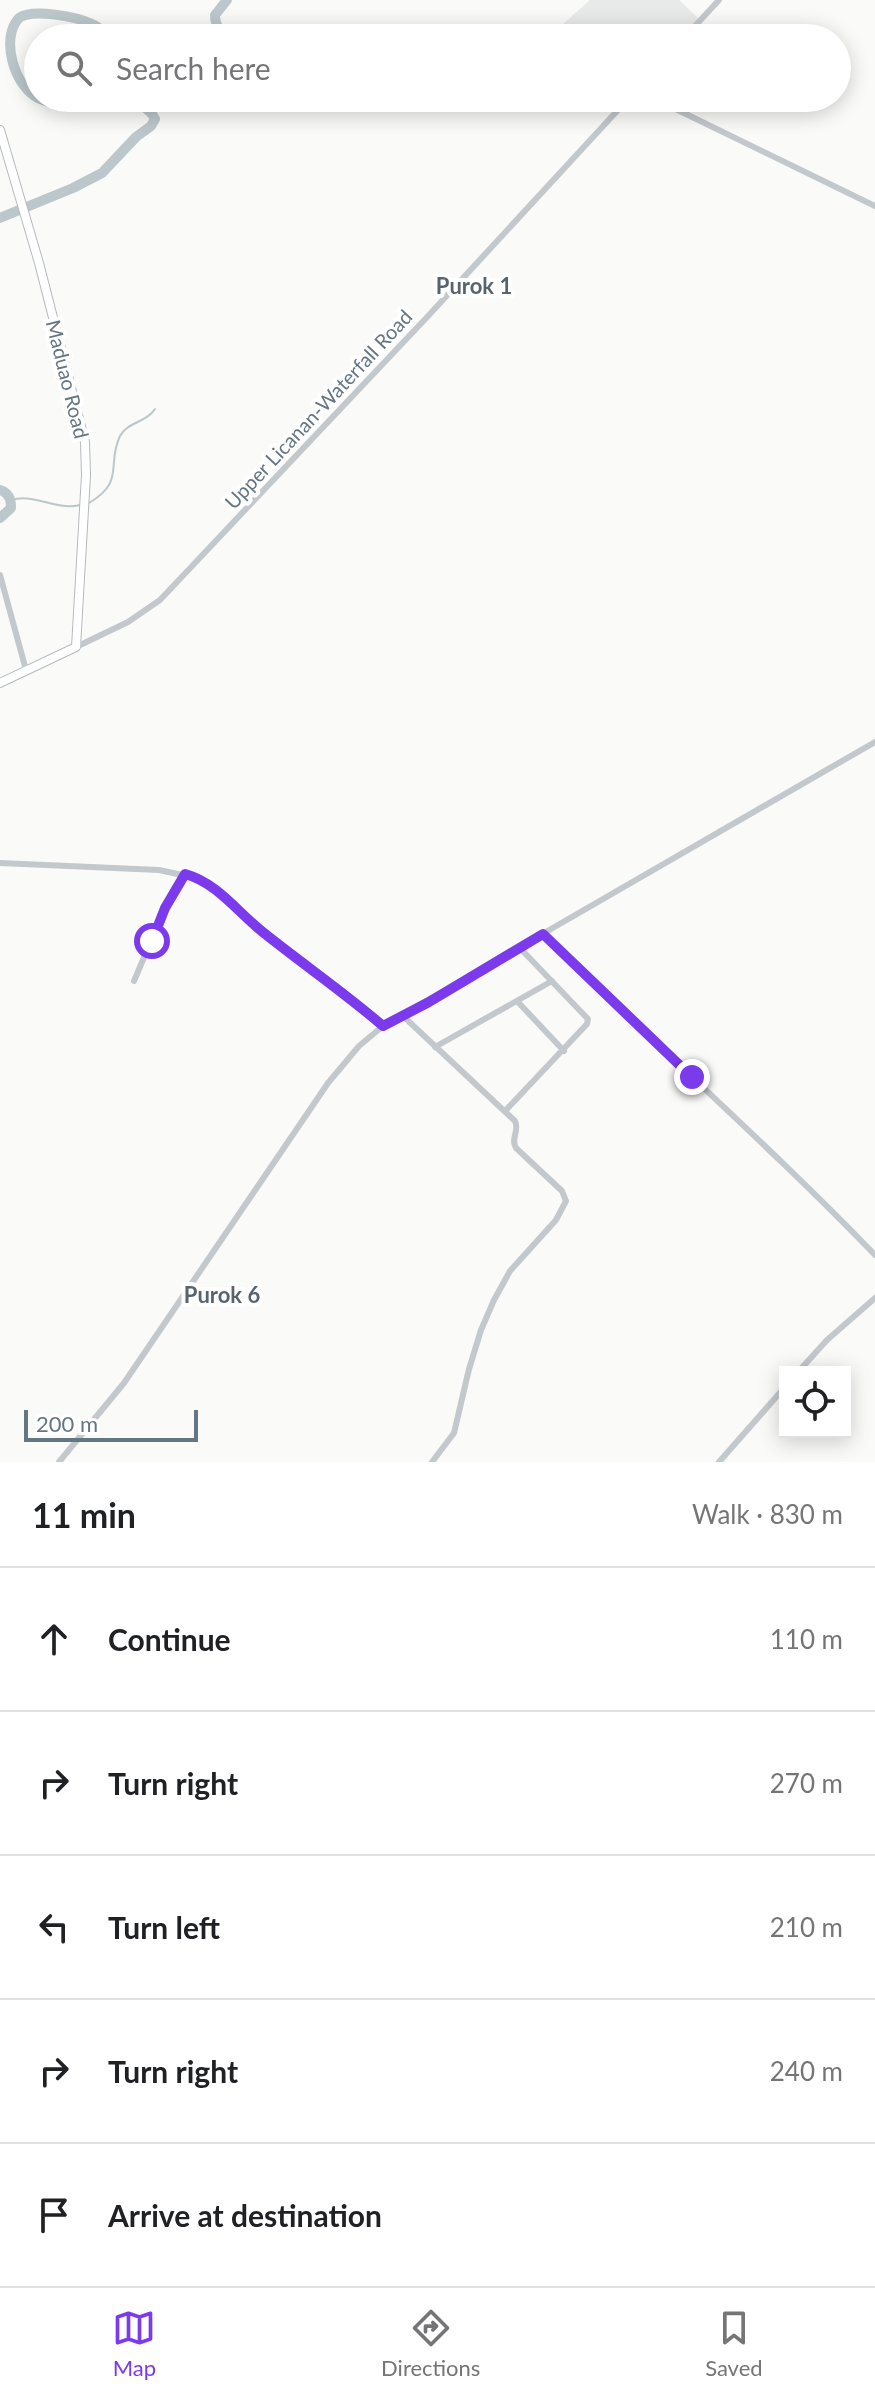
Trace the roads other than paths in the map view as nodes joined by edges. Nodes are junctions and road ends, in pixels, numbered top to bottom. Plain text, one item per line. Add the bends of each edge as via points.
1 (719, 0) edge
2 (697, 24) edge
3 (616, 112) edge
4 (682, 112) edge
5 (0, 130) edge
6 (875, 206) edge
7 (0, 575) edge
8 (76, 647) junction
9 (26, 670) junction
10 (0, 683) edge
11 (875, 742) edge
12 (0, 863) edge
13 (185, 874) junction
14 (543, 934) junction
15 (519, 947) junction
16 (134, 981) dead end
17 (552, 981) junction
18 (517, 1001) junction
19 (403, 1016) junction
20 (383, 1026) junction
21 (435, 1047) junction
22 (564, 1051) junction
23 (505, 1111) junction
24 (875, 1255) edge
25 (875, 1298) edge
26 (803, 1366) edge
27 (779, 1394) edge
28 (59, 1462) edge
29 (432, 1462) edge
30 (719, 1462) edge

1 - 2 street
3 - 8 street, Upper Licanan-Waterfall Road via 160,600
4 - 6 street
5 - 8 main road, Maduao Road via 86,450
7 - 9 street
8 - 9 main road
9 - 10 main road
11 - 14 street
12 - 13 street
13 - 16 street
13 - 20 street via 208,883
14 - 15 street
14 - 24 street
15 - 17 street
15 - 19 street
17 - 18 street
17 - 22 street via 588,1019
18 - 21 street
18 - 22 street
19 - 20 street
19 - 21 street
20 - 28 street via 328,1083 124,1383
21 - 23 street
22 - 23 street
23 - 29 street via 517,1125 516,1148 562,1191 565,1206 510,1271 494,1300 454,1433
25 - 26 street
27 - 30 street

